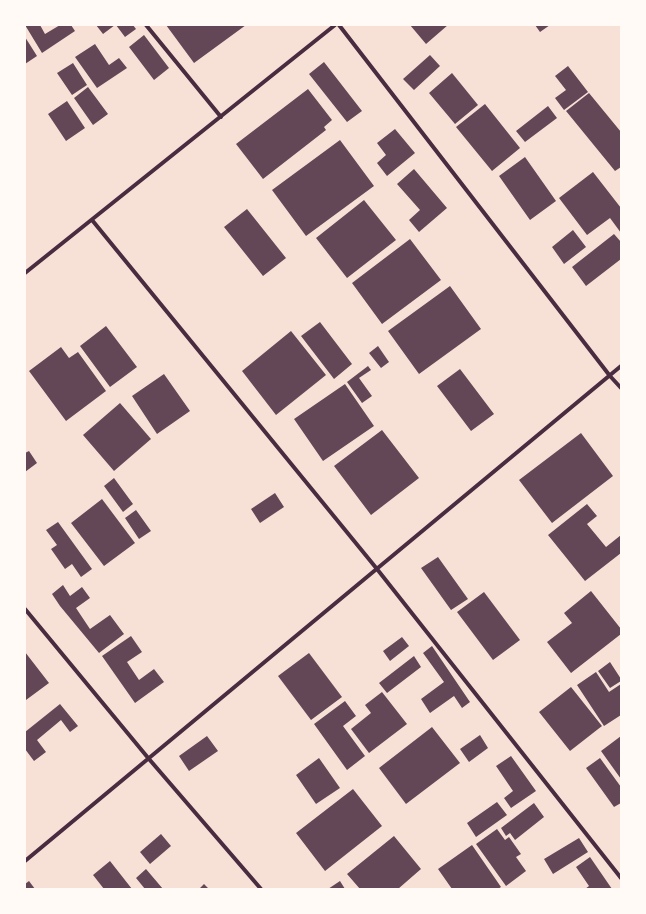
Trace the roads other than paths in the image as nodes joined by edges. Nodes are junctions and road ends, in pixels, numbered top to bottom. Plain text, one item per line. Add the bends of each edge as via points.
1 (146, 25) edge
2 (336, 25) edge
3 (339, 25) edge
4 (221, 116) junction
5 (92, 220) junction
6 (25, 273) edge
7 (621, 366) edge
8 (610, 376) junction
9 (621, 388) edge
10 (377, 568) junction
11 (25, 609) edge
12 (149, 758) junction
13 (25, 861) edge
14 (621, 878) edge
15 (261, 889) edge

1 - 4 street
2 - 4 street
3 - 8 street
4 - 5 street
5 - 6 street
5 - 10 street
7 - 8 street
8 - 9 street
8 - 10 street
10 - 12 street
10 - 14 street
11 - 12 street
12 - 13 street
12 - 15 street

